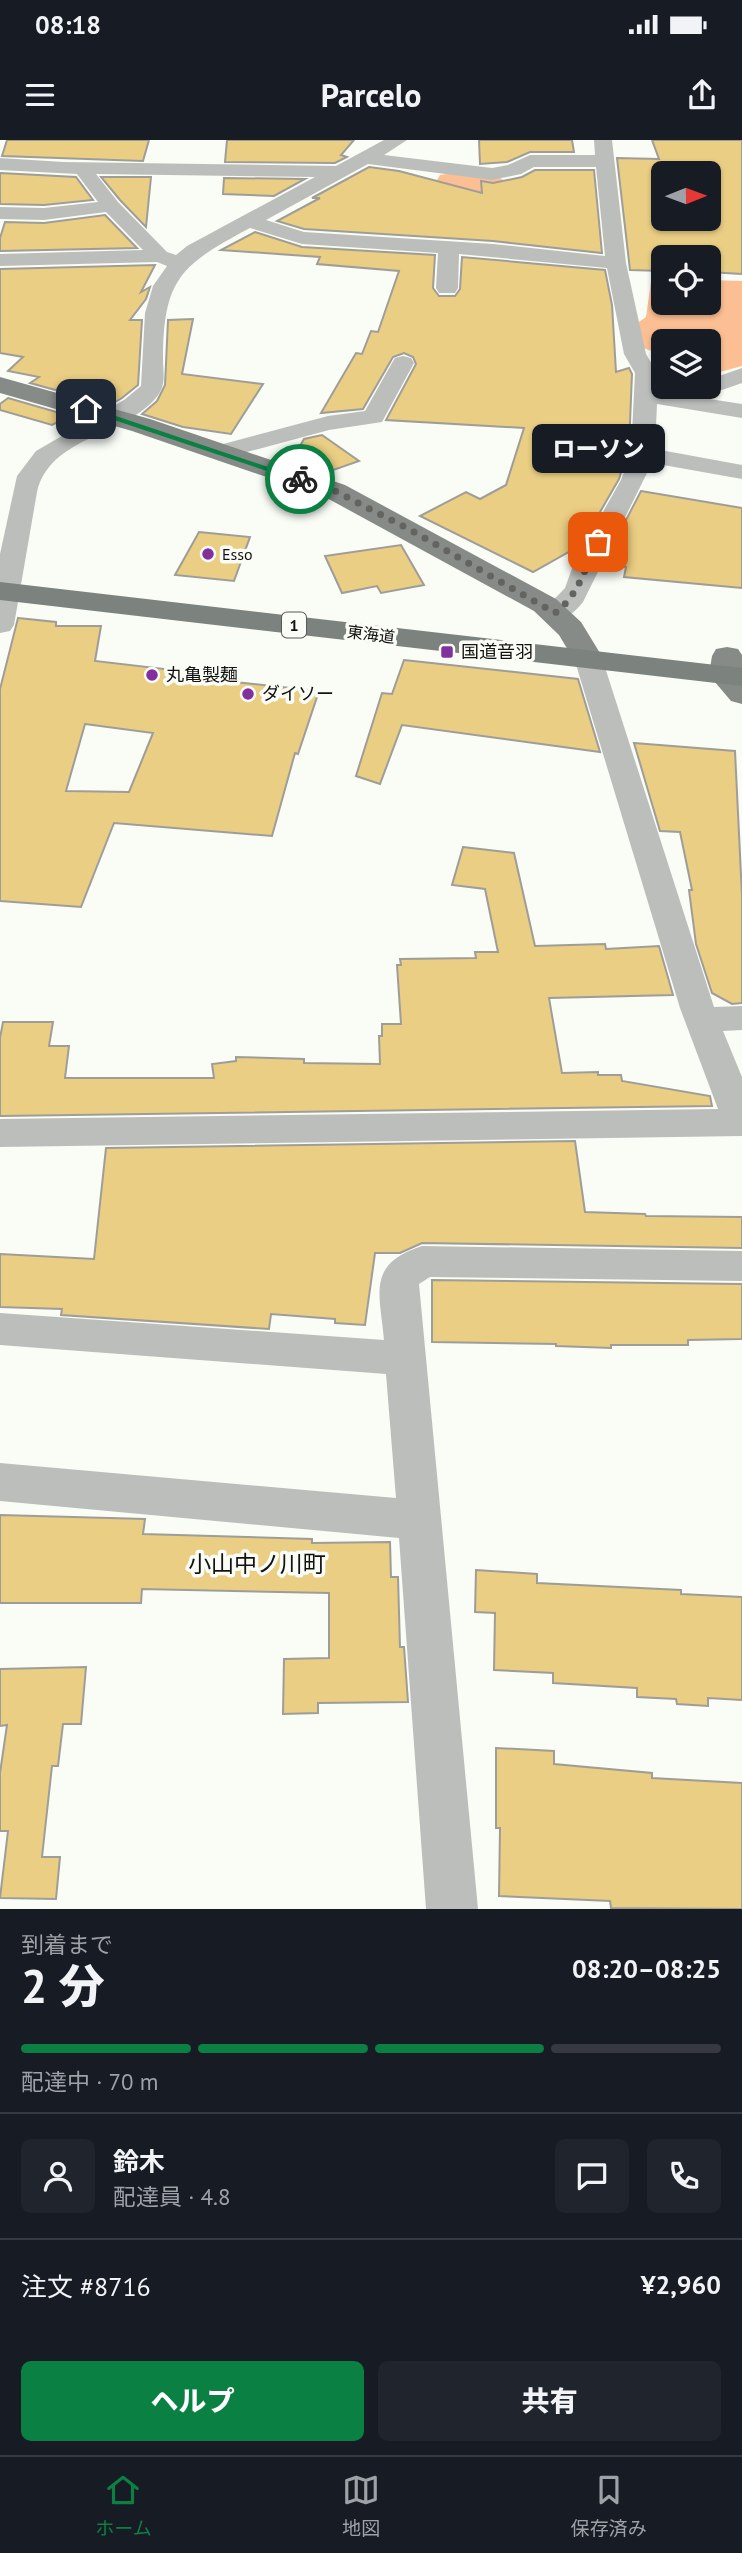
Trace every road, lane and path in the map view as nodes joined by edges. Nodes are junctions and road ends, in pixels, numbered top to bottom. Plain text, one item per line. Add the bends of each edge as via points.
1 (398, 140) edge
2 (605, 151) edge
3 (364, 158) junction
4 (0, 164) edge
5 (83, 169) junction
6 (339, 172) junction
7 (111, 206) junction
8 (0, 213) edge
9 (250, 221) junction
10 (449, 247) junction
11 (169, 259) junction
12 (0, 260) edge
13 (616, 263) junction
14 (447, 288) dead end
15 (403, 363) dead end
16 (742, 375) edge
17 (651, 380) edge
18 (721, 383) edge
19 (0, 385) edge
20 (651, 390) edge
21 (705, 399) edge
22 (742, 411) edge
23 (111, 416) junction
24 (220, 452) junction
25 (643, 454) junction
26 (742, 472) edge
27 (3, 582) edge
28 (555, 613) junction
29 (0, 625) edge
30 (583, 648) junction
31 (736, 672) edge
32 (742, 1018) edge
33 (702, 1019) junction
34 (742, 1122) edge
35 (0, 1133) edge
36 (742, 1266) edge
37 (0, 1329) edge
38 (406, 1359) junction
39 (0, 1482) edge
40 (419, 1520) junction
41 (452, 1909) edge

1 - 3 street
2 - 3 street via 530,161 492,174
2 - 13 street
3 - 6 street
4 - 5 street
5 - 6 street
5 - 7 street
6 - 9 street
7 - 8 street via 44,214
7 - 11 street
9 - 10 street via 302,238
9 - 11 street
10 - 13 street
10 - 14 street
11 - 12 street
11 - 23 street via 156,307 153,386 141,400
13 - 17 street via 635,354
15 - 24 street via 374,417
16 - 18 street
19 - 23 main road
20 - 25 street
21 - 22 street
23 - 24 main road
23 - 27 street via 60,445 34,468
24 - 28 main road via 335,491
25 - 26 street
25 - 28 street via 586,563 578,589
27 - 29 street
27 - 30 highway, 東海道 / 1
28 - 30 main road
30 - 31 highway, 東海道 / 1
30 - 33 street
32 - 33 street
33 - 34 street
34 - 35 street
36 - 38 street via 422,1261 399,1278
37 - 38 street
38 - 40 street
39 - 40 street
40 - 41 street

